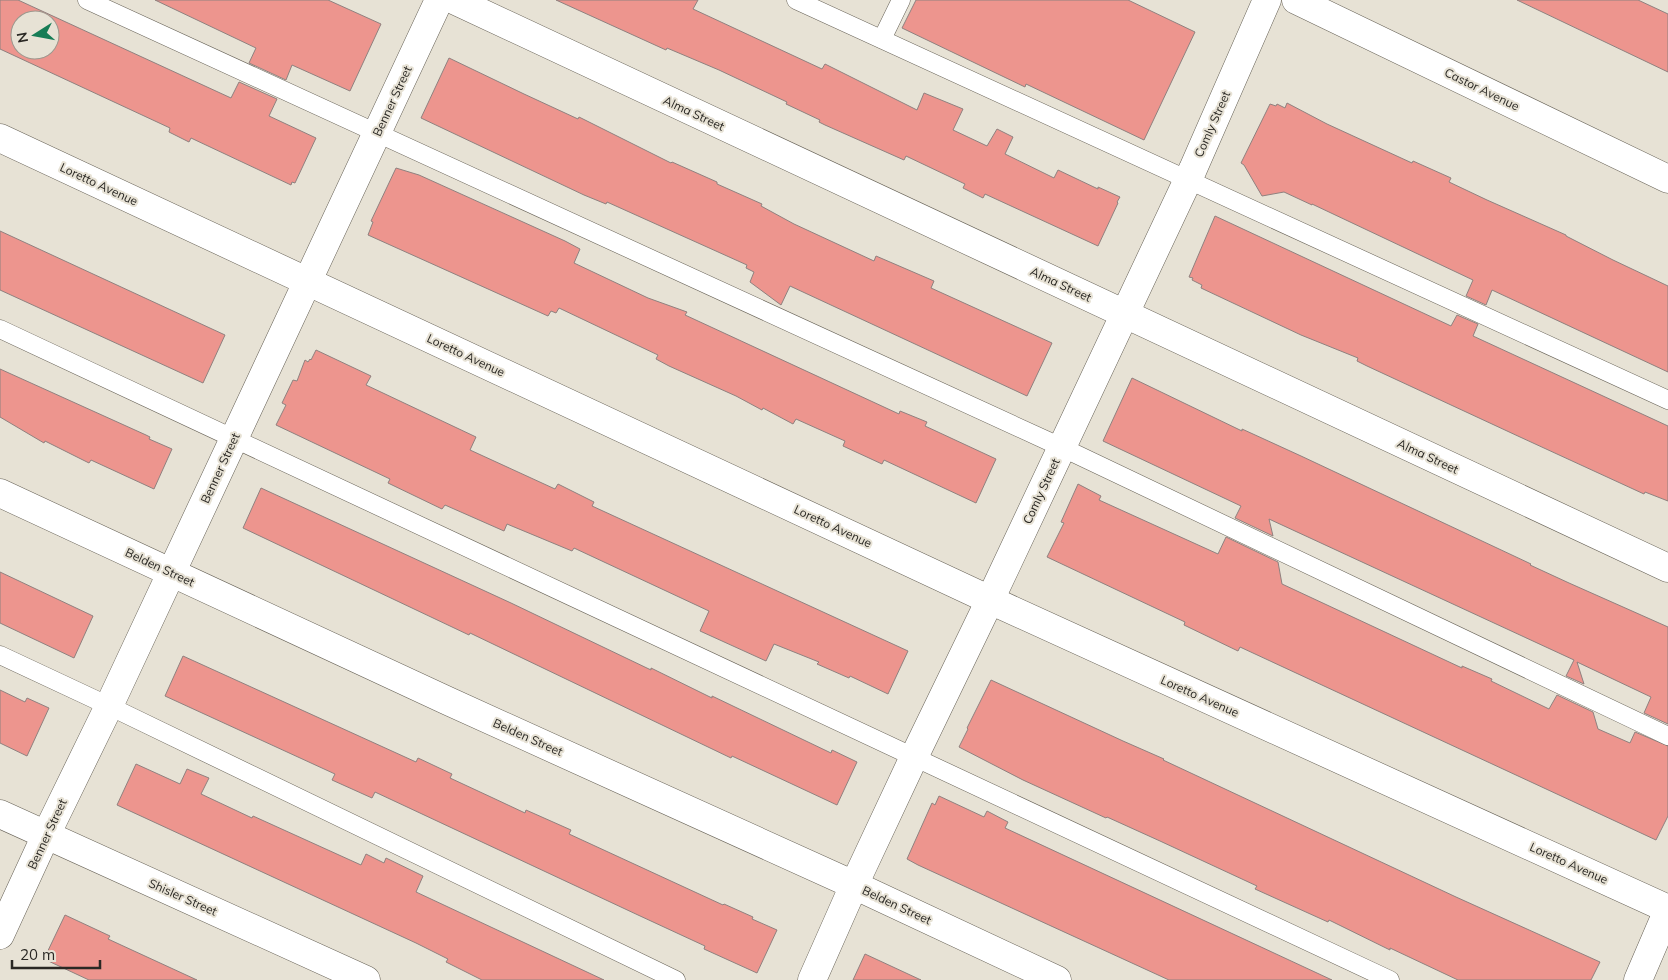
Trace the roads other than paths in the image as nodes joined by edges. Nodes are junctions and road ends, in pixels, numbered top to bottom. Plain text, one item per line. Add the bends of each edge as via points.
1 (87, 0) edge
2 (438, 0) edge
3 (454, 0) edge
4 (796, 0) edge
5 (901, 0) edge
6 (1267, 0) edge
7 (1296, 0) edge
8 (882, 39) junction
9 (377, 132) junction
10 (0, 138) edge
11 (1668, 179) edge
12 (1188, 180) junction
13 (308, 281) junction
14 (1124, 313) junction
15 (0, 329) edge
16 (1668, 400) edge
17 (234, 438) junction
18 (1061, 448) junction
19 (0, 493) edge
20 (1668, 568) edge
21 (172, 572) junction
22 (990, 600) junction
23 (0, 655) edge
24 (109, 706) junction
25 (1668, 736) edge
26 (914, 757) junction
27 (0, 814) edge
28 (46, 835) junction
29 (854, 885) junction
30 (1668, 909) edge
31 (0, 935) edge
32 (366, 980) edge
33 (676, 980) edge
34 (812, 980) edge
35 (1057, 980) edge
36 (1390, 980) edge
37 (1638, 980) edge

1 - 9 lane
2 - 9 street, Benner Street
3 - 14 street, Alma Street
4 - 8 lane
5 - 8 lane
6 - 12 street, Comly Street
7 - 11 street, Castor Avenue
8 - 12 lane
9 - 13 street, Benner Street
9 - 18 lane
10 - 13 street, Loretto Avenue
12 - 14 street, Comly Street
12 - 16 lane
13 - 17 street, Benner Street
13 - 22 street, Loretto Avenue
14 - 18 street, Comly Street
14 - 20 street, Alma Street
15 - 17 lane
17 - 21 street, Benner Street
17 - 26 lane
18 - 22 street, Comly Street
18 - 25 lane
19 - 21 street, Belden Street
21 - 24 street, Benner Street
21 - 29 street, Belden Street
22 - 26 street, Comly Street
22 - 30 street, Loretto Avenue
23 - 24 lane
24 - 28 street, Benner Street
24 - 33 lane
26 - 29 street, Comly Street
26 - 36 lane
27 - 28 street, Shisler Street
28 - 31 street, Benner Street
28 - 32 street, Shisler Street
29 - 34 street, Comly Street
29 - 35 street, Belden Street
30 - 37 street

